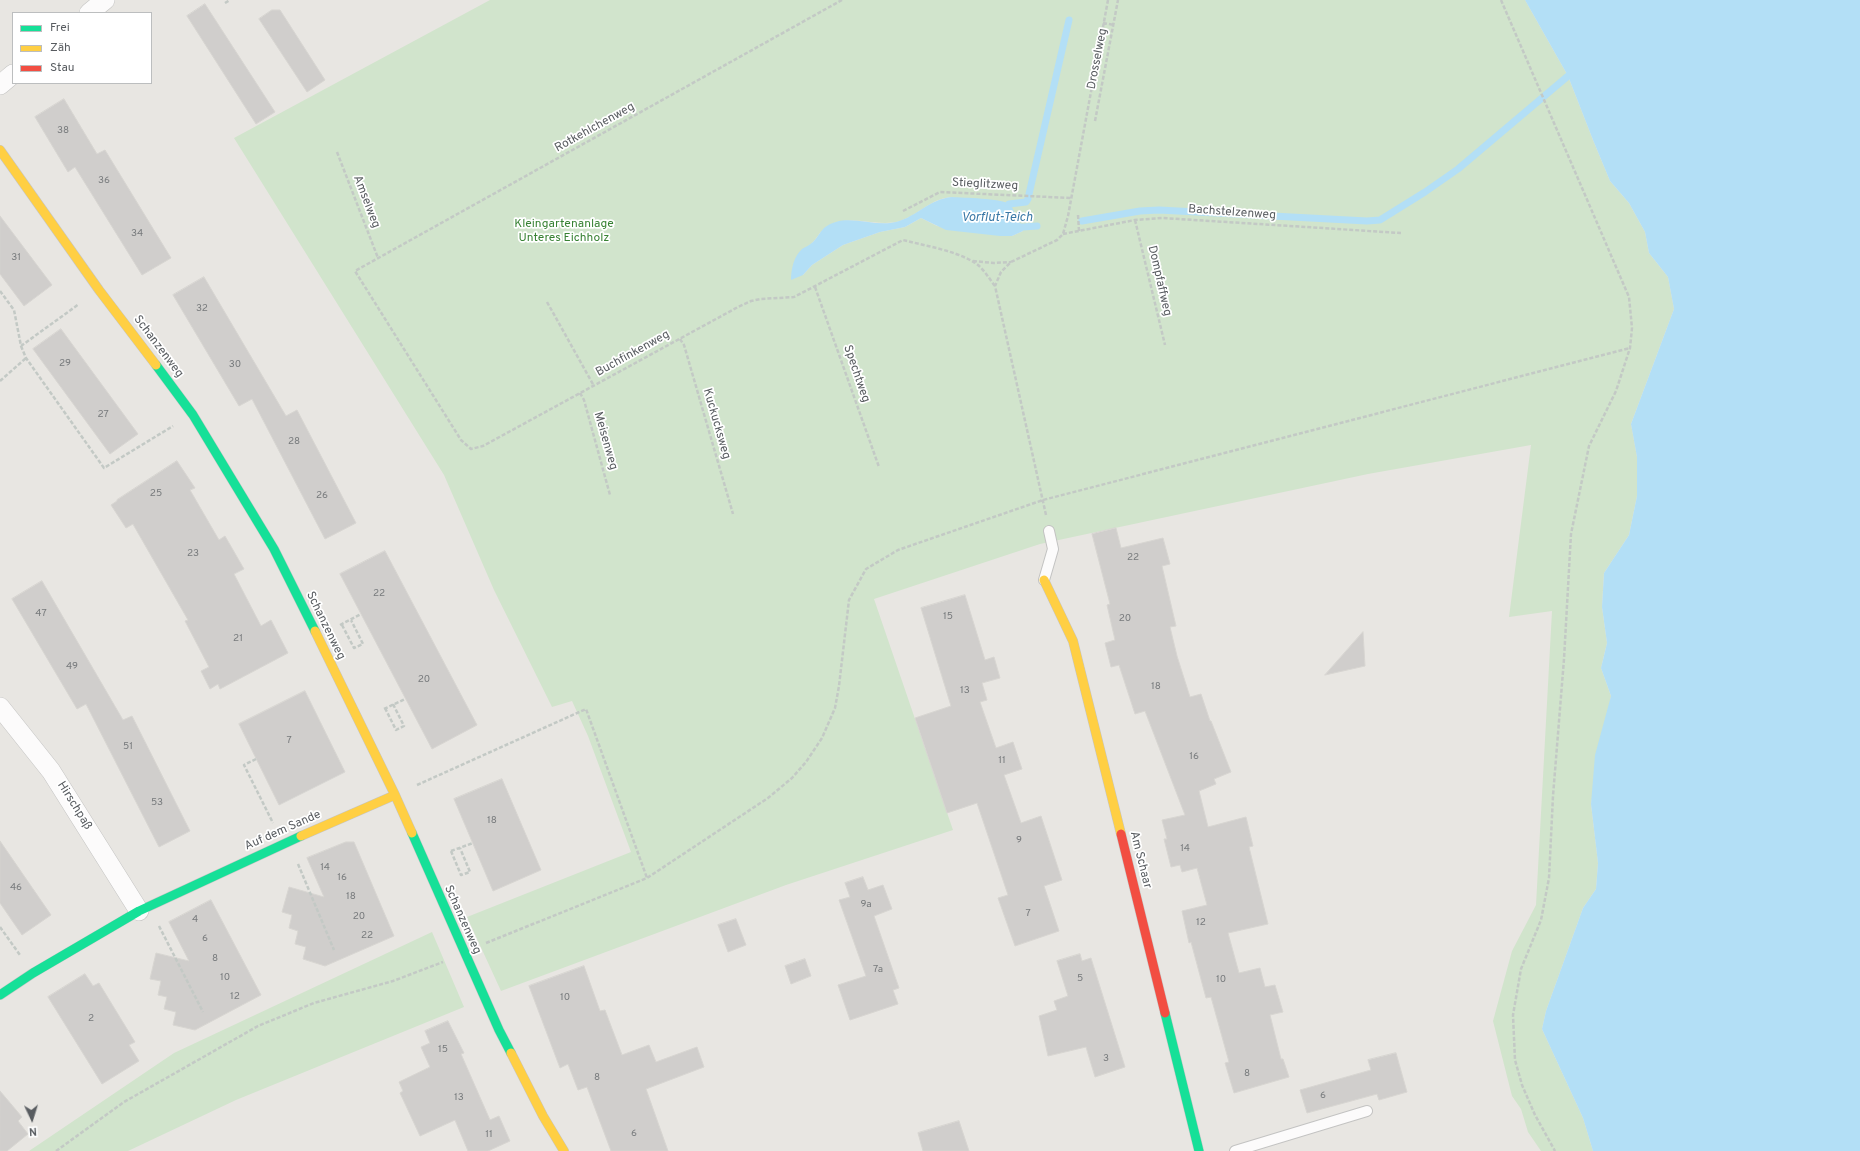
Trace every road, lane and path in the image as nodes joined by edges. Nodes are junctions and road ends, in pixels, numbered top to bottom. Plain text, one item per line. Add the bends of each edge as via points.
1 (105, 0) edge
2 (230, 0) edge
3 (842, 0) edge
4 (1108, 0) edge
5 (1118, 0) edge
6 (1501, 0) edge
7 (225, 3) dead end
8 (90, 12) edge
9 (1103, 24) junction
10 (1114, 25) junction
11 (12, 75) edge
12 (0, 85) edge
13 (1095, 121) dead end
14 (0, 150) edge
15 (337, 152) dead end
16 (1071, 198) junction
17 (903, 211) dead end
18 (1078, 214) dead end
19 (1135, 220) junction
20 (1079, 231) junction
21 (1401, 233) dead end
22 (1063, 234) junction
23 (378, 258) junction
24 (972, 261) junction
25 (1011, 262) junction
26 (355, 271) joint
27 (995, 286) junction
28 (815, 287) junction
29 (99, 290) junction
30 (0, 291) edge
31 (547, 302) dead end
32 (680, 339) junction
33 (1165, 345) dead end
34 (21, 346) junction
35 (1630, 348) junction
36 (26, 358) junction
37 (0, 381) edge
38 (594, 386) junction
39 (580, 393) junction
40 (193, 415) junction
41 (879, 468) dead end
42 (610, 494) dead end
43 (1043, 500) junction
44 (733, 514) dead end
45 (1049, 531) dead end
46 (1044, 580) joint
47 (361, 614) dead end
48 (350, 620) junction
49 (405, 699) dead end
50 (393, 704) junction
51 (0, 707) edge
52 (256, 759) dead end
53 (395, 795) junction
54 (286, 842) junction
55 (473, 843) dead end
56 (460, 848) junction
57 (647, 878) junction
58 (144, 908) junction
59 (0, 928) edge
60 (334, 950) dead end
61 (464, 954) junction
62 (33, 973) junction
63 (0, 995) edge
64 (203, 1012) dead end
65 (1367, 1111) dead end
66 (56, 1151) edge
67 (564, 1151) edge
68 (1199, 1151) edge
69 (1235, 1151) edge
70 (1555, 1151) edge

1 - 8 street
2 - 7 path
3 - 23 path, Rotkehlchenweg
4 - 9 path
5 - 10 path, Drosselweg
6 - 35 path via 1629,297 1632,328
9 - 10 path
9 - 16 path
10 - 13 path, Drosselweg
11 - 12 street
14 - 29 street, Schanzenweg
15 - 23 path, Amselweg
16 - 17 path, Stieglitzweg via 940,192
16 - 22 path
18 - 20 path
19 - 20 path, Bachstelzenweg
19 - 21 path, Bachstelzenweg via 1183,219
19 - 33 path, Dompfaffweg
20 - 22 path, Bachstelzenweg
22 - 25 path via 1057,240
23 - 26 path, Rotkehlchenweg
24 - 25 path
24 - 27 path, Buchfinkenweg via 984,270
24 - 28 path, Buchfinkenweg via 944,250 903,240
25 - 27 path via 1001,272
26 - 39 path, Buchfinkenweg via 461,440 471,449 483,446
27 - 43 path
28 - 32 path, Buchfinkenweg via 794,297 751,301
28 - 41 path, Spechtweg
29 - 34 path
29 - 40 street, Schanzenweg
30 - 34 path via 14,310
31 - 38 path
32 - 38 path, Buchfinkenweg
32 - 44 path, Kuckucksweg via 684,345
34 - 36 path
35 - 43 path
35 - 70 path via 1616,391 1588,446 1571,534 1549,878 1541,920 1521,969 1513,1015 1515,1060 1522,1084 1535,1115
36 - 37 path
36 - 40 path via 104,468
38 - 39 path, Buchfinkenweg
39 - 42 path, Meisenweg
40 - 53 street, Schanzenweg via 274,549
43 - 57 path via 898,550 866,569 848,600 835,708 822,738 806,762 768,798
45 - 46 lane via 1053,549
46 - 68 street, Am Schaar via 1073,641
47 - 48 path
48 - 48 path via 342,625 354,648 363,644
49 - 50 path
50 - 50 path via 385,708 396,730 404,726
51 - 58 street, Hirschpaß via 51,771
52 - 54 path via 244,765
53 - 54 street, Auf dem Sande
53 - 57 path via 586,709
53 - 61 street, Schanzenweg
54 - 58 street, Auf dem Sande
54 - 60 path
55 - 56 path
56 - 56 path via 451,851 461,875 470,872
57 - 61 path
58 - 62 street, Auf dem Sande
58 - 64 path
59 - 62 path
61 - 66 path via 394,981 314,1003 258,1026 124,1102
61 - 67 street, Schanzenweg via 499,1030
62 - 63 street, Auf dem Sande
65 - 69 lane

